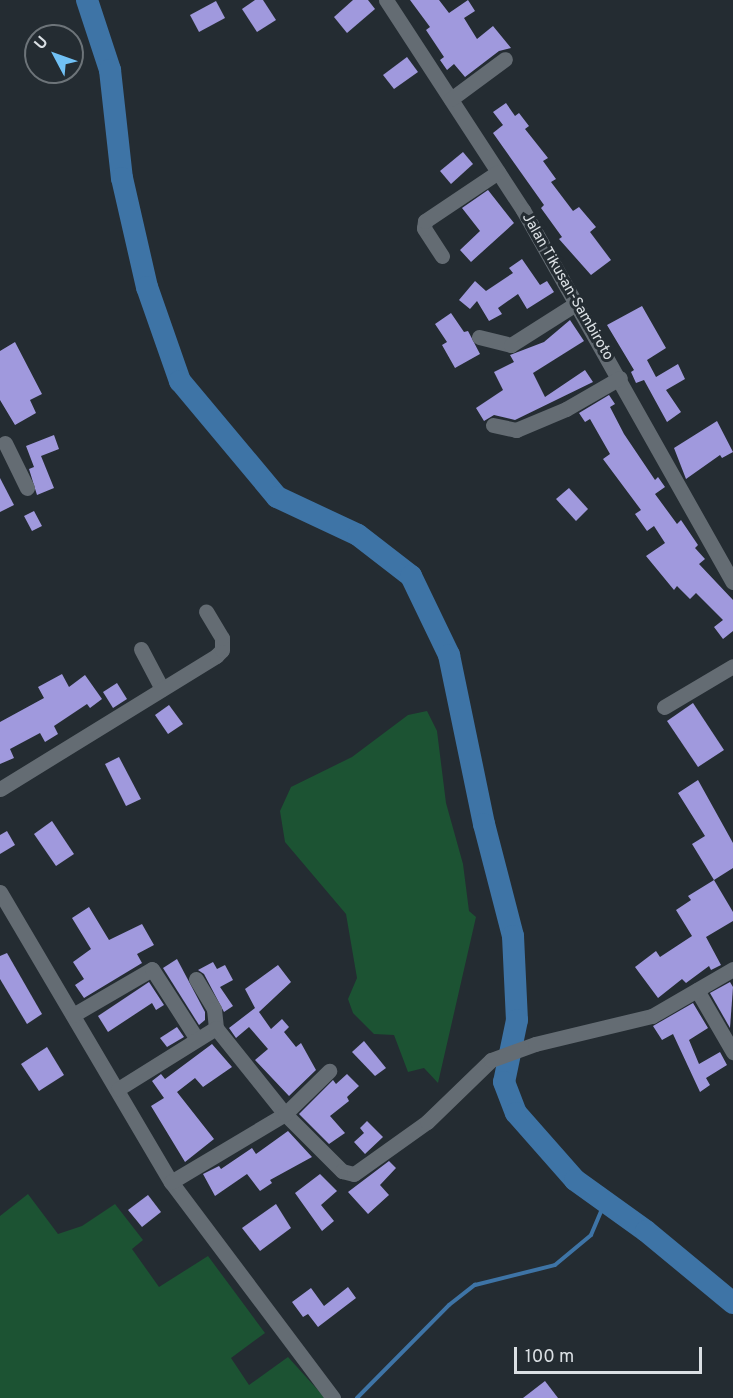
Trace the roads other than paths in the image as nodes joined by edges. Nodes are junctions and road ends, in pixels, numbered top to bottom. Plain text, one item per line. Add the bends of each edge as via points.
1 (386, 0) edge
2 (505, 59) dead end
3 (451, 99) junction
4 (498, 172) junction
5 (442, 256) dead end
6 (577, 303) junction
7 (480, 337) dead end
8 (620, 378) junction
9 (493, 425) dead end
10 (2, 440) edge
11 (27, 488) dead end
12 (733, 582) edge
13 (206, 611) dead end
14 (141, 649) dead end
15 (733, 666) edge
16 (162, 689) junction
17 (664, 706) dead end
18 (0, 789) edge
19 (0, 892) edge
20 (733, 969) edge
21 (196, 979) dead end
22 (697, 990) junction
23 (73, 1015) junction
24 (216, 1028) junction
25 (197, 1039) junction
26 (733, 1052) edge
27 (329, 1071) dead end
28 (118, 1089) junction
29 (285, 1114) junction
30 (171, 1182) junction
31 (332, 1396) edge

1 - 3 street, Jalan Tikusan-Sambiroto
2 - 3 street
3 - 4 street, Jalan Tikusan-Sambiroto
4 - 5 street via 425,221 424,228
4 - 6 street, Jalan Tikusan-Sambiroto
6 - 7 street via 511,345
6 - 8 street, Jalan Tikusan-Sambiroto
8 - 9 street via 566,409 516,430
8 - 12 street, Jalan Tikusan-Sambiroto via 692,515
10 - 11 street
13 - 16 street via 222,638 222,650
14 - 16 street
15 - 17 street
16 - 18 street
19 - 23 street
20 - 22 street
21 - 24 street via 214,1009
22 - 26 street
22 - 29 street via 652,1016 535,1044 491,1060 427,1122 354,1174 342,1171
23 - 25 street via 152,969
23 - 28 street
24 - 25 street
24 - 29 street
25 - 28 street
27 - 29 street
28 - 30 street
29 - 30 street
30 - 31 street

